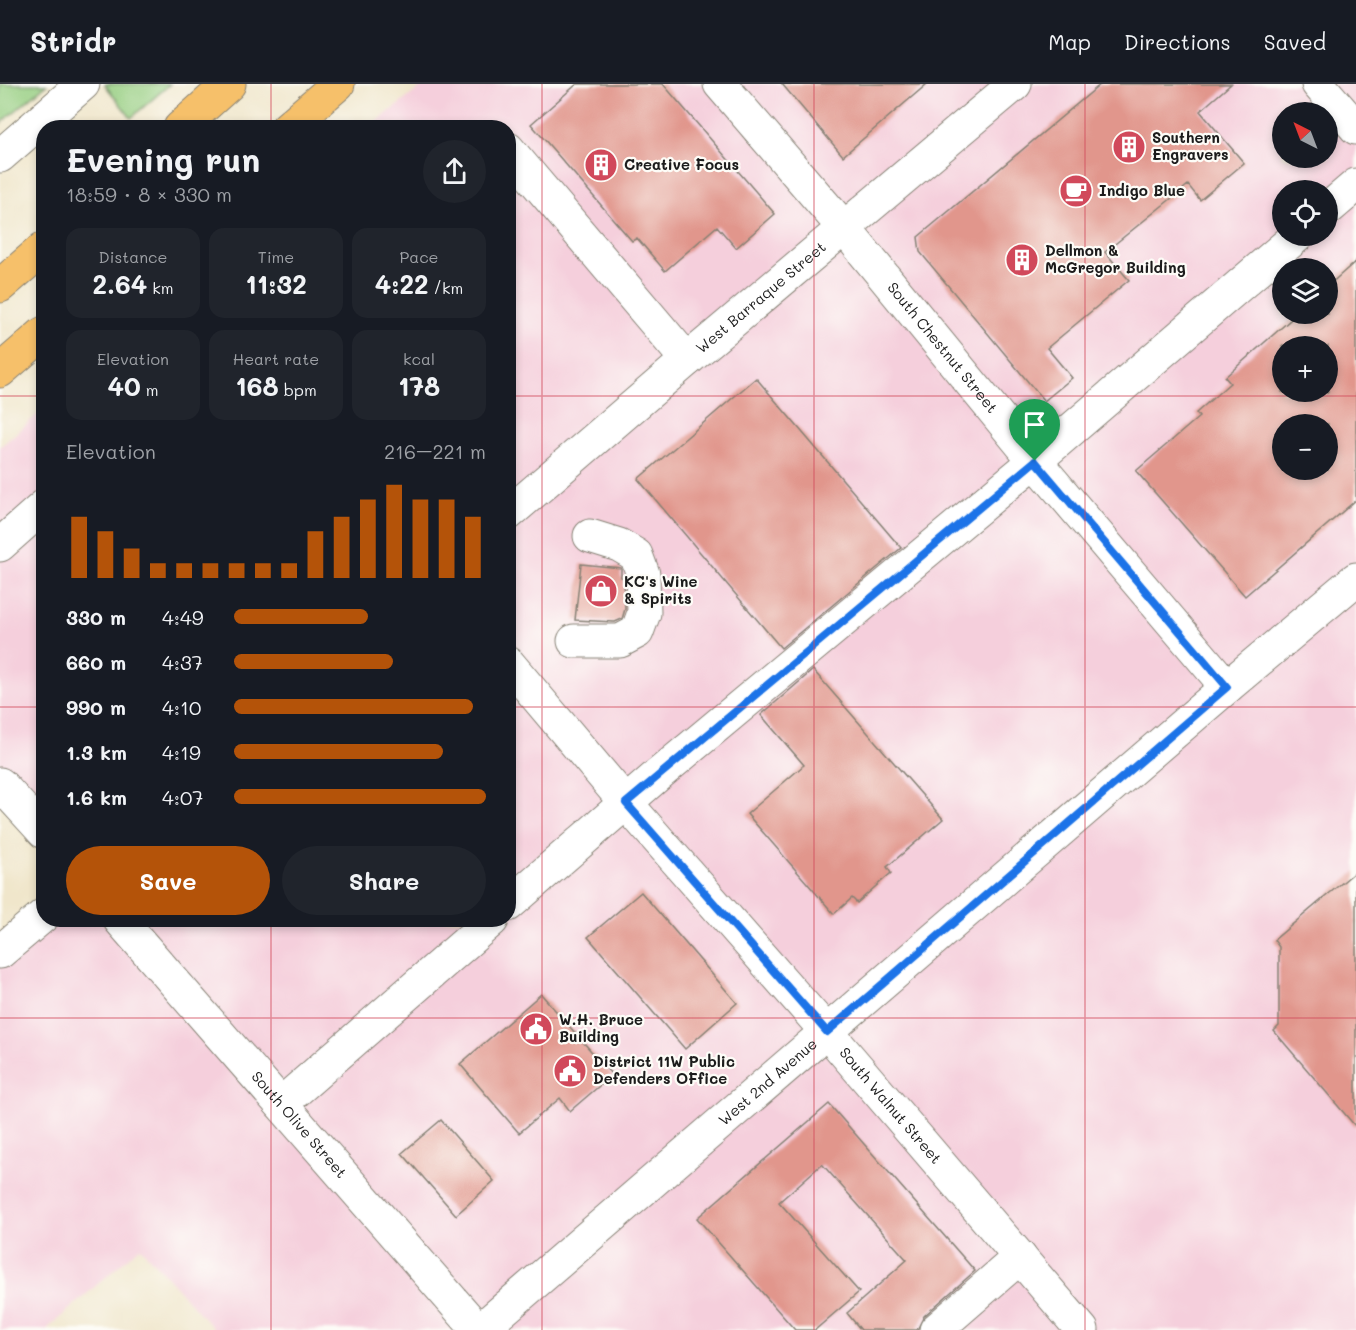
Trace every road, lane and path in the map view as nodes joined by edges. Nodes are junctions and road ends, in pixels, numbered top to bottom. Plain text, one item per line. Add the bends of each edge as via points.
1 (83, 84) edge
2 (229, 84) edge
3 (338, 84) edge
4 (720, 84) edge
5 (1014, 84) edge
6 (1318, 84) edge
7 (48, 120) edge
8 (189, 120) edge
9 (296, 120) edge
10 (1356, 128) edge
11 (36, 131) edge
12 (0, 156) edge
13 (516, 158) edge
14 (1356, 185) edge
15 (1338, 200) edge
16 (844, 228) junction
17 (1285, 246) edge
18 (36, 255) edge
19 (0, 286) edge
20 (36, 340) edge
21 (687, 360) junction
22 (0, 371) edge
23 (1035, 461) junction
24 (516, 507) edge
25 (36, 513) edge
26 (590, 536) dead end
27 (0, 545) edge
28 (1356, 579) edge
29 (574, 641) dead end
30 (516, 672) edge
31 (1227, 687) junction
32 (0, 784) edge
33 (626, 803) junction
34 (36, 823) edge
35 (516, 898) edge
36 (36, 922) edge
37 (126, 927) edge
38 (484, 927) edge
39 (0, 952) edge
40 (827, 1032) junction
41 (281, 1104) junction
42 (1020, 1257) junction
43 (479, 1330) edge
44 (936, 1330) edge
45 (1082, 1330) edge

1 - 7 street
2 - 8 highway
3 - 9 highway
4 - 16 street, South Chestnut Street
5 - 16 street, West Barraque Street
6 - 10 street
11 - 12 street
13 - 21 street
14 - 15 street
16 - 21 street, West Barraque Street
16 - 23 street, South Chestnut Street
17 - 23 street
18 - 19 highway
20 - 22 highway
21 - 24 street, West Barraque Street
23 - 31 street, South Chestnut Street
23 - 33 street
25 - 27 street
26 - 29 street via 636,555 643,574 644,613 637,632 620,641
28 - 31 street, West 2nd Avenue
30 - 33 street, South Walnut Street
31 - 40 street, West 2nd Avenue
32 - 34 street
33 - 35 street
33 - 40 street, South Walnut Street
36 - 39 street
37 - 41 street, South Olive Street
38 - 41 street
40 - 42 street, South Walnut Street
40 - 43 street, West 2nd Avenue
41 - 43 street, South Olive Street
42 - 44 street
42 - 45 street, South Walnut Street

